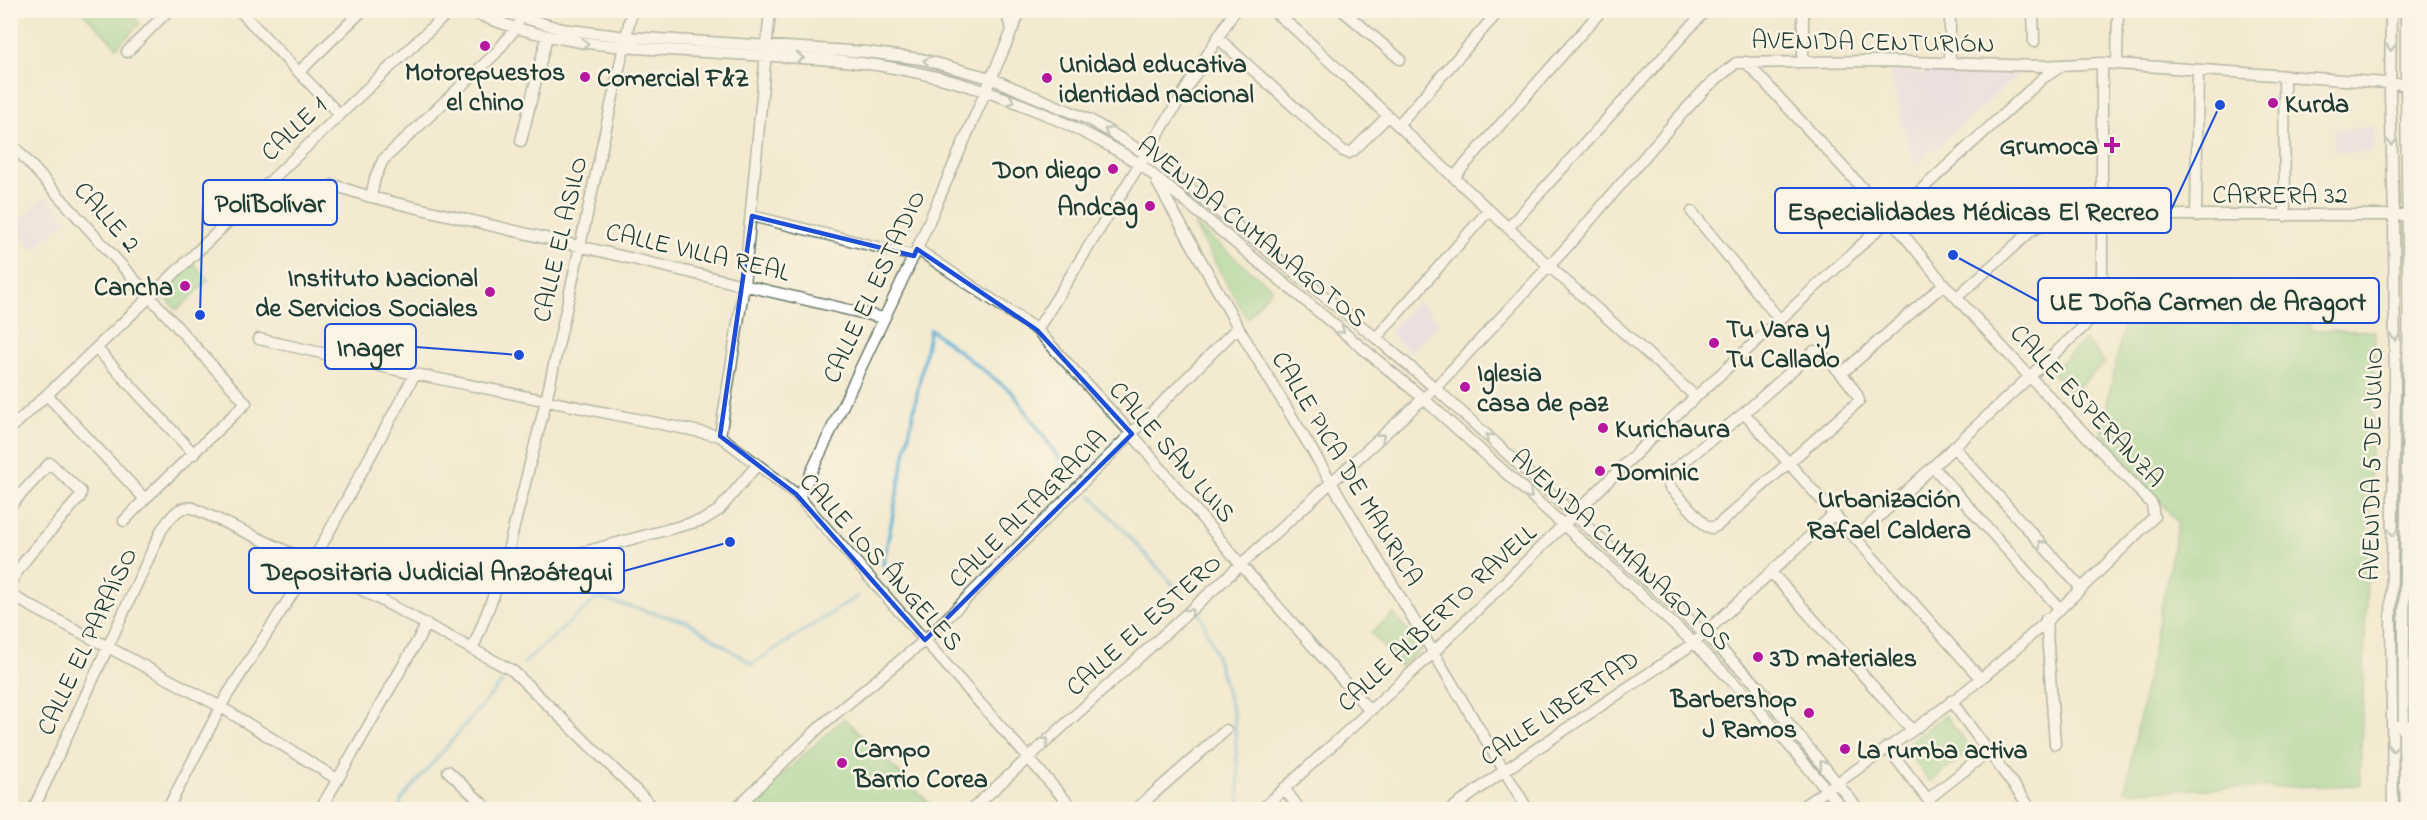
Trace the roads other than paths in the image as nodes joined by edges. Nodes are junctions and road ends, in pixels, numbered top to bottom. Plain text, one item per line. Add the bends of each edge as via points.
1 (169, 10) edge
2 (239, 10) edge
3 (363, 10) edge
4 (451, 10) edge
5 (468, 10) edge
6 (497, 10) edge
7 (632, 10) edge
8 (770, 10) edge
9 (1005, 10) edge
10 (1021, 10) edge
11 (1221, 10) edge
12 (1272, 10) edge
13 (1342, 10) edge
14 (1500, 10) edge
15 (1602, 10) edge
16 (1706, 10) edge
17 (1803, 10) edge
18 (1950, 10) edge
19 (2033, 10) edge
20 (2118, 10) edge
21 (2391, 10) edge
22 (2406, 10) edge
23 (1234, 13) edge
24 (522, 19) junction
25 (516, 29) junction
26 (1012, 30) junction
27 (547, 36) junction
28 (1218, 38) junction
29 (2034, 42) dead end
30 (625, 43) junction
31 (767, 51) junction
32 (127, 52) dead end
33 (1401, 59) dead end
34 (1803, 61) junction
35 (1746, 62) junction
36 (1950, 63) junction
37 (2102, 63) junction
38 (2117, 64) junction
39 (2063, 65) junction
40 (2198, 71) junction
41 (299, 72) junction
42 (2284, 77) junction
43 (990, 78) junction
44 (2390, 83) junction
45 (2411, 85) edge
46 (986, 92) junction
47 (339, 114) junction
48 (1388, 116) junction
49 (1398, 125) junction
50 (521, 141) dead end
51 (10, 142) edge
52 (1143, 160) junction
53 (1154, 176) junction
54 (1454, 177) junction
55 (328, 187) dead end
56 (371, 197) junction
57 (1489, 210) junction
58 (1692, 212) dead end
59 (2103, 215) junction
60 (2394, 215) junction
61 (2413, 215) edge
62 (752, 216) junction
63 (2196, 216) junction
64 (2285, 216) junction
65 (1890, 218) junction
66 (1508, 228) junction
67 (580, 247) junction
68 (915, 252) junction
69 (1549, 266) junction
70 (1944, 284) junction
71 (744, 285) junction
72 (152, 297) junction
73 (1957, 297) junction
74 (883, 318) junction
75 (1780, 320) junction
76 (1238, 327) junction
77 (1037, 330) junction
78 (1376, 338) junction
79 (259, 339) dead end
80 (97, 349) junction
81 (415, 374) junction
82 (1840, 374) junction
83 (2030, 377) junction
84 (1436, 388) junction
85 (2395, 391) junction
86 (2412, 391) edge
87 (47, 395) junction
88 (1696, 397) junction
89 (1424, 399) junction
90 (546, 401) junction
91 (1744, 414) junction
92 (10, 429) edge
93 (1132, 434) junction
94 (720, 436) junction
95 (1954, 447) junction
96 (194, 454) junction
97 (1789, 463) junction
98 (758, 465) junction
99 (1933, 467) junction
100 (1330, 483) junction
101 (799, 498) junction
102 (145, 499) junction
103 (11, 505) edge
104 (1834, 514) junction
105 (1575, 516) junction
106 (124, 520) dead end
107 (1564, 526) junction
108 (1856, 538) junction
109 (2405, 557) junction
110 (2392, 558) junction
111 (312, 563) junction
112 (1242, 566) junction
113 (1772, 573) junction
114 (502, 574) junction
115 (10, 583) edge
116 (2081, 588) junction
117 (10, 595) edge
118 (2059, 608) junction
119 (2403, 616) junction
120 (2416, 616) edge
121 (2046, 620) junction
122 (427, 624) junction
123 (1705, 634) junction
124 (925, 640) junction
125 (1694, 643) junction
126 (107, 648) junction
127 (473, 648) junction
128 (1433, 653) junction
129 (1980, 678) junction
130 (1952, 701) junction
131 (221, 708) junction
132 (1370, 711) junction
133 (2397, 726) junction
134 (2416, 726) edge
135 (1226, 730) dead end
136 (1912, 730) junction
137 (2055, 744) dead end
138 (1887, 747) junction
139 (1988, 752) junction
140 (1028, 756) junction
141 (1504, 770) junction
142 (448, 771) dead end
143 (337, 779) junction
144 (1838, 783) junction
145 (1284, 788) junction
146 (1828, 789) junction
147 (1928, 799) junction
148 (33, 810) edge
149 (167, 810) edge
150 (320, 810) edge
151 (489, 810) edge
152 (656, 810) edge
153 (734, 810) edge
154 (971, 810) edge
155 (1074, 810) edge
156 (1135, 810) edge
157 (1261, 810) edge
158 (1300, 810) edge
159 (1450, 810) edge
160 (1528, 810) edge
161 (1797, 810) edge
162 (1844, 810) edge
163 (1859, 810) edge
164 (1936, 810) edge
165 (2032, 810) edge
166 (2393, 810) edge
167 (2406, 810) edge

1 - 32 street
2 - 41 street
3 - 41 street
4 - 47 street, CALLE 1
5 - 25 street, AVENIDA CUMANAGOTOS
6 - 24 street, AVENIDA CUMANAGOTOS
7 - 30 street, CALLE EL ASILO
8 - 31 street
9 - 26 street
10 - 26 street, CALLE EL ESTADIO
11 - 23 street
12 - 48 street
13 - 33 street
14 - 49 street
15 - 54 street
16 - 66 street
17 - 34 street
18 - 36 street
19 - 29 street
20 - 38 street
21 -> 44 street, AVENIDA 5 DE JULIO
22 - 45 street, AVENIDA 5 DE JULIO
23 - 28 street
24 - 25 street
24 - 30 street, AVENIDA CUMANAGOTOS
25 - 27 street, AVENIDA CUMANAGOTOS
25 - 56 street via 496,53 383,160
26 - 43 street, CALLE EL ESTADIO
27 -> 30 street, AVENIDA CUMANAGOTOS via 570,42
27 - 50 street
28 - 48 street via 1343,151 1354,150
28 - 52 street
30 - 31 street, AVENIDA CUMANAGOTOS
30 - 67 street, CALLE EL ASILO
43 -> 31 street, AVENIDA CUMANAGOTOS via 921,59 866,52
31 -> 46 street, AVENIDA CUMANAGOTOS via 914,70
31 - 62 street
34 - 35 street, AVENIDA CENTURIÓN
34 - 36 street, AVENIDA CENTURIÓN
35 - 65 street, CALLE ESPERANZA
35 - 69 street, AVENIDA CENTURIÓN via 1728,68 1707,87
36 - 39 street, AVENIDA CENTURIÓN
37 - 38 street, AVENIDA CENTURIÓN
37 - 39 street, AVENIDA CENTURIÓN
37 - 59 street
38 - 40 street, AVENIDA CENTURIÓN
39 - 65 street, CALLE ALBERTO RAVELL via 2043,78
40 - 42 street, AVENIDA CENTURIÓN
40 - 63 street
41 - 47 street
42 - 44 street, AVENIDA CENTURIÓN
42 - 64 street
43 - 46 street, CALLE EL ESTADIO
52 -> 43 street, AVENIDA CUMANAGOTOS via 1090,120
44 - 45 street, AVENIDA CENTURIÓN
44 -> 60 street, AVENIDA 5 DE JULIO
45 - 61 street, AVENIDA 5 DE JULIO
46 -> 52 street, AVENIDA CUMANAGOTOS
46 - 68 street, CALLE EL ESTADIO
47 - 72 street, CALLE 1
48 - 49 street
49 - 54 street
51 - 72 street, CALLE 2
52 - 53 street, AVENIDA CUMANAGOTOS
52 - 77 street
52 - 78 street, AVENIDA CUMANAGOTOS
53 - 76 street, CALLE PICA DE MAURICA
53 -> 89 street, AVENIDA CUMANAGOTOS
54 - 57 street
55 - 56 street, CALLE VILLA REAL via 333,185
56 - 67 street, CALLE VILLA REAL
57 - 66 street
57 - 78 street
58 - 75 street
59 - 63 street, CARRERA 32
59 - 73 street, CARRERA 32 via 2066,215 2032,230
59 - 83 street via 2102,304 2095,316
60 - 61 street, CARRERA 32
60 - 64 street, CARRERA 32
60 -> 85 street, AVENIDA 5 DE JULIO
61 - 86 street, AVENIDA 5 DE JULIO
62 - 68 street, CALLE SAN LUIS
62 - 71 street
63 - 64 street, CARRERA 32
65 - 70 street, CALLE ESPERANZA
65 - 75 street, CALLE ALBERTO RAVELL
66 - 69 street
67 - 71 street, CALLE VILLA REAL
67 - 90 street, CALLE EL ASILO
68 - 74 street, CALLE EL ESTADIO
68 - 77 street, CALLE SAN LUIS
69 - 84 street, AVENIDA CENTURIÓN
69 - 88 street
70 - 73 street, CALLE ESPERANZA
70 - 82 street
71 - 74 street, CALLE VILLA REAL
71 - 94 street
72 - 80 street, CALLE 1
72 - 96 street, CALLE 2 via 245,400 245,405
73 - 83 street, CALLE ESPERANZA
74 - 101 street, CALLE EL ESTADIO
75 - 88 street, CALLE ALBERTO RAVELL
76 - 93 street, CALLE ALTAGRACIA
76 - 100 street, CALLE PICA DE MAURICA
77 - 93 street, CALLE SAN LUIS
78 - 84 street, AVENIDA CUMANAGOTOS
79 - 81 street, CALLE LOS ÁNGELES
80 - 87 street, CALLE 1
80 - 96 street
81 - 90 street, CALLE LOS ÁNGELES
81 - 111 street
82 - 91 street via 1820,352 1814,351
82 - 97 street via 1859,400
83 - 95 street
83 - 116 street, CALLE ESPERANZA via 2154,510 2154,517
84 - 89 street, AVENIDA CENTURIÓN
105 -> 84 street, AVENIDA CUMANAGOTOS
85 - 86 street
85 -> 110 street, AVENIDA 5 DE JULIO
86 - 109 street, AVENIDA 5 DE JULIO
87 - 92 street, CALLE 1
87 - 102 street
88 - 105 street, CALLE ALBERTO RAVELL
100 -> 89 street, CALLE EL ESTERO
89 -> 107 street, AVENIDA CUMANAGOTOS
90 - 94 street, CALLE LOS ÁNGELES
90 - 114 street, CALLE EL ASILO
91 - 97 street
91 - 97 street via 1670,472 1670,486 1712,528
93 - 112 street, CALLE SAN LUIS
93 - 124 street, CALLE ALTAGRACIA
94 - 98 street, CALLE LOS ÁNGELES
95 - 99 street
116 -> 95 street
96 - 102 street
97 - 104 street
98 - 101 street, CALLE LOS ÁNGELES
98 - 114 street via 719,510 703,520
99 - 108 street
99 - 118 street
100 - 112 street, CALLE EL ESTERO
100 - 128 street, CALLE PICA DE MAURICA
101 - 124 street, CALLE LOS ÁNGELES
102 - 106 street
103 - 115 street via 50,463 81,492
104 - 108 street
104 - 113 street, CALLE LIBERTAD
105 - 107 street, CALLE ALBERTO RAVELL
105 - 123 street, AVENIDA CUMANAGOTOS
107 - 125 street, AVENIDA CUMANAGOTOS
107 - 128 street, CALLE ALBERTO RAVELL
108 - 129 street
109 - 110 street
109 - 119 street, AVENIDA 5 DE JULIO
110 - 133 street, AVENIDA 5 DE JULIO
111 - 122 street
111 - 126 street, CALLE EL PARAÍSO via 193,508 179,509 162,529
111 - 131 street
112 - 132 street, CALLE SAN LUIS
140 -> 112 street, CALLE EL ESTERO
113 - 123 street, CALLE LIBERTAD
113 - 136 street
114 - 127 street, CALLE EL ASILO
116 - 118 street, CALLE ESPERANZA
117 - 126 street
118 - 121 street, CALLE ESPERANZA
119 - 120 street
119 - 133 street, AVENIDA 5 DE JULIO
121 - 129 street, CALLE ESPERANZA
121 - 137 street
122 - 127 street
122 - 143 street
123 - 125 street, CALLE LIBERTAD
144 -> 123 street, AVENIDA CUMANAGOTOS via 1760,688
124 - 140 street, CALLE LOS ÁNGELES
124 - 153 street, CALLE ALTAGRACIA via 823,724
125 - 141 street, CALLE LIBERTAD
125 - 146 street, AVENIDA CUMANAGOTOS via 1749,698
126 - 131 street
126 - 148 street, CALLE EL PARAÍSO
127 - 152 street via 513,671
128 - 132 street, CALLE ALBERTO RAVELL
128 - 141 street, CALLE PICA DE MAURICA
129 - 130 street, CALLE ESPERANZA
130 - 136 street, CALLE ESPERANZA
130 - 139 street
131 - 143 street
131 - 149 street
132 - 145 street, CALLE ALBERTO RAVELL
133 - 134 street
133 -> 166 street, AVENIDA 5 DE JULIO
133 - 167 street, AVENIDA 5 DE JULIO
135 - 156 street
136 - 138 street, CALLE ESPERANZA
138 - 144 street, CALLE ESPERANZA
138 - 147 street
139 - 147 street
139 - 165 street
140 - 154 street, CALLE EL ESTERO
140 - 155 street, CALLE LOS ÁNGELES
141 - 159 street, CALLE LIBERTAD
141 - 160 street, CALLE PICA DE MAURICA
142 - 151 street
143 - 150 street
144 - 146 street, CALLE ESPERANZA
144 - 163 street, AVENIDA CUMANAGOTOS
145 - 157 street, CALLE ALBERTO RAVELL
145 - 158 street
146 - 161 street, CALLE ESPERANZA
146 - 162 street, AVENIDA CUMANAGOTOS
147 - 164 street

